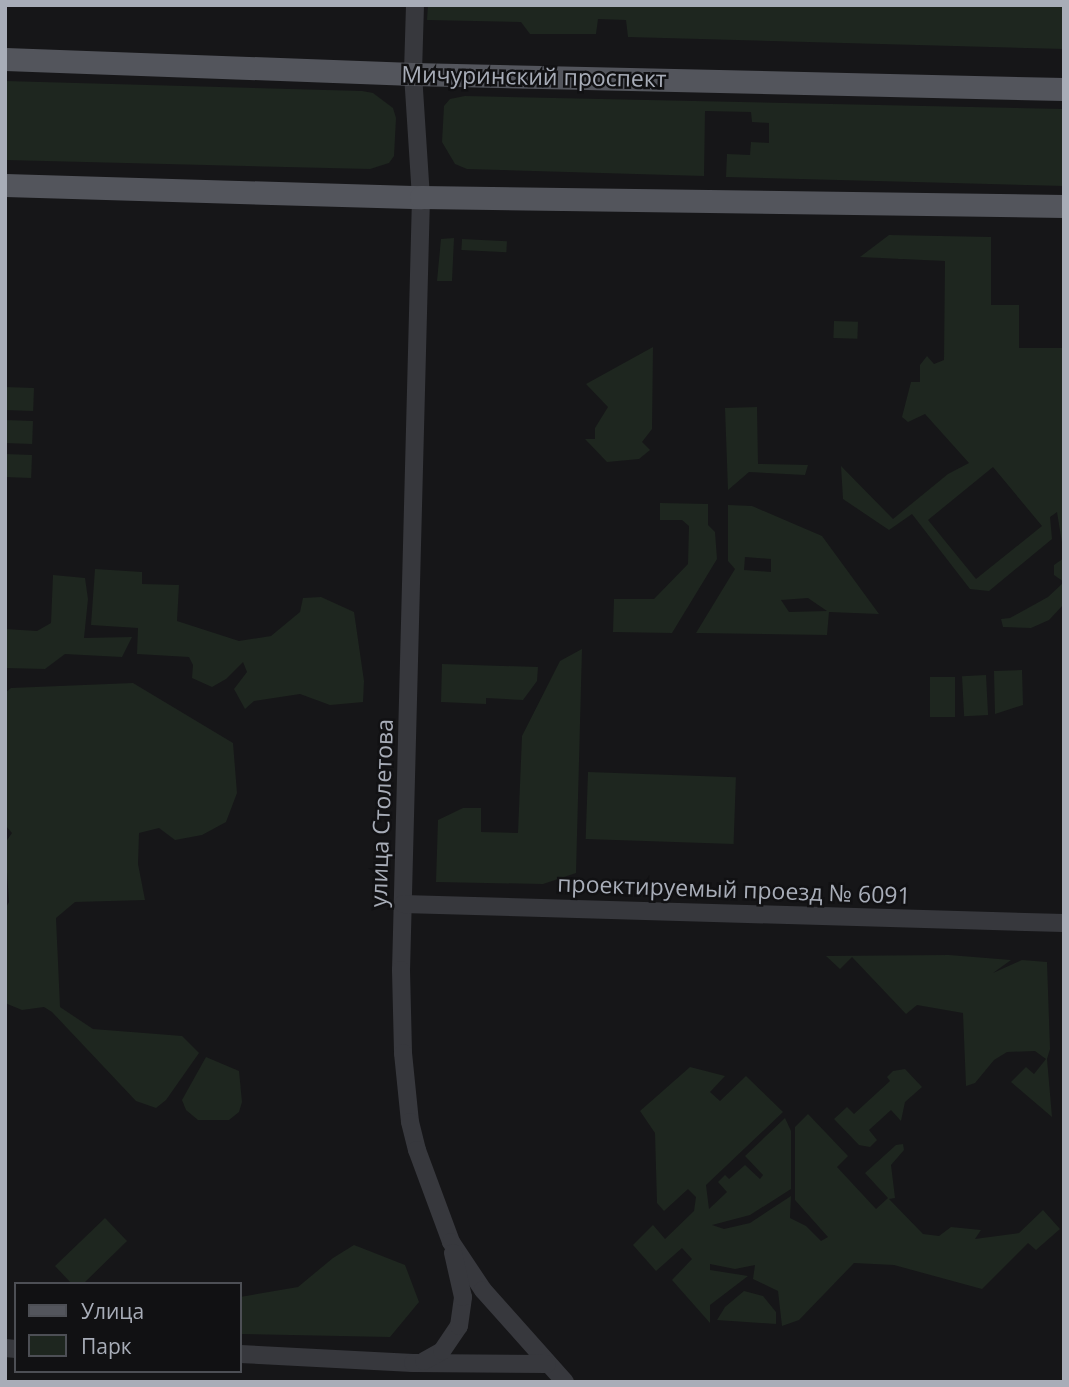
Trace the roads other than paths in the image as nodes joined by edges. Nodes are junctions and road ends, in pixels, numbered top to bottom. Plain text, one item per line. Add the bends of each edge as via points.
1 (415, 5) edge
2 (5, 59) edge
3 (413, 74) junction
4 (1064, 89) edge
5 (5, 185) edge
6 (421, 197) junction
7 (1064, 206) edge
8 (404, 904) junction
9 (1064, 923) edge
10 (451, 1242) junction
11 (242, 1354) edge
12 (421, 1362) junction
13 (547, 1364) junction
14 (565, 1382) edge

1 - 3 street, улица Столетова
2 - 3 main road, Мичуринский проспект
3 - 4 main road, Мичуринский проспект
3 - 6 street, улица Столетова
5 - 6 main road
6 - 7 main road
6 - 8 street, улица Столетова
8 - 9 street, проектируемый проезд № 6091
8 - 10 street, улица Столетова via 403,1053 410,1122
10 - 12 street via 463,1297 459,1326 442,1351
10 - 13 street, улица Столетова via 483,1290
11 - 12 street
12 - 13 street
13 - 14 street, улица Столетова

